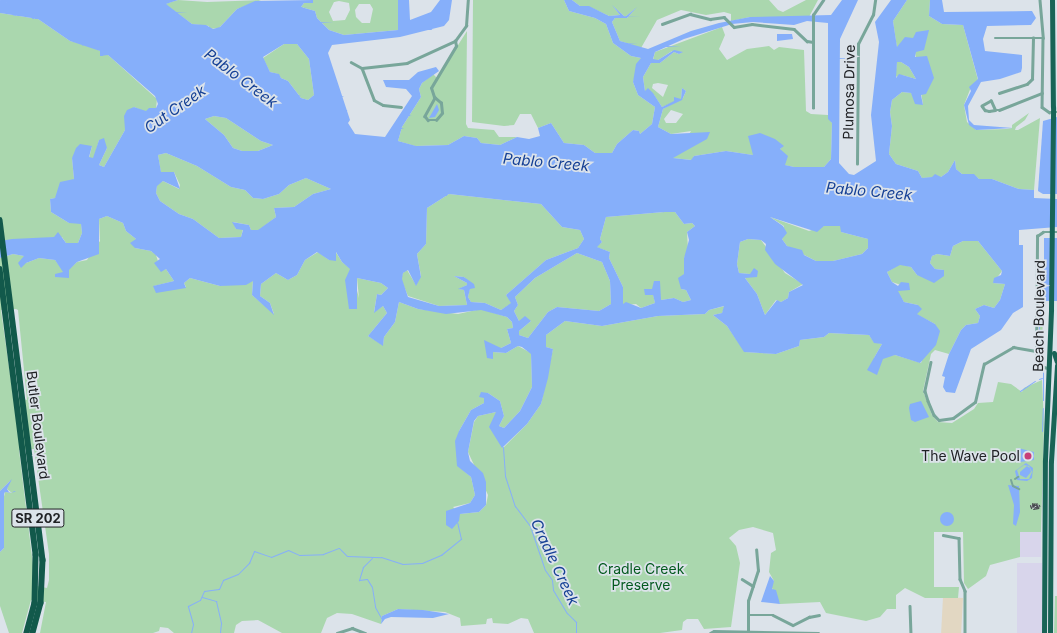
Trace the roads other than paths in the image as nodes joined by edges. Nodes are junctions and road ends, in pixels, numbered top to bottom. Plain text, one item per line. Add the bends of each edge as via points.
1 (468, 0) edge
2 (823, 0) edge
3 (875, 0) edge
4 (1040, 0) edge
5 (1052, 0) edge
6 (662, 24) dead end
7 (995, 38) dead end
8 (1033, 38) junction
9 (1043, 38) junction
10 (455, 42) junction
11 (812, 42) junction
12 (351, 62) dead end
13 (362, 68) junction
14 (999, 93) dead end
15 (1042, 93) junction
16 (435, 98) junction
17 (401, 107) dead end
18 (812, 108) dead end
19 (995, 110) junction
20 (1055, 110) edge
21 (857, 164) dead end
22 (0, 220) edge
23 (1057, 232) edge
24 (0, 269) edge
25 (9, 312) junction
26 (1052, 327) junction
27 (1036, 351) junction
28 (931, 362) dead end
29 (1057, 362) edge
30 (1057, 365) edge
31 (1051, 369) junction
32 (1054, 404) junction
33 (1045, 460) junction
34 (1053, 461) junction
35 (1018, 477) dead end
36 (1015, 479) dead end
37 (1011, 480) dead end
38 (1019, 490) dead end
39 (943, 535) dead end
40 (756, 550) dead end
41 (1048, 562) junction
42 (742, 580) dead end
43 (753, 586) junction
44 (1044, 591) junction
45 (38, 603) junction
46 (910, 606) dead end
47 (1050, 611) junction
48 (749, 615) junction
49 (819, 615) dead end
50 (748, 631) junction
51 (27, 633) edge
52 (33, 633) edge
53 (337, 633) edge
54 (365, 633) edge
55 (710, 633) edge
56 (818, 633) edge
57 (911, 633) edge
58 (965, 633) edge
59 (1044, 633) edge
60 (1050, 633) edge

1 - 10 street via 466,26
2 - 11 street via 813,15
3 - 21 street, Plumosa Drive via 872,15 858,44
4 - 9 street
5 - 20 highway, Beach Boulevard
6 - 11 street via 690,14 704,18 724,17 734,27 752,24 794,29 807,41
7 - 8 street
8 - 9 street
8 - 14 street via 1032,78 1027,84
9 - 15 street
10 - 13 street via 406,63
10 - 16 street via 456,46 434,81 432,93
11 - 18 street
12 - 13 street
13 - 17 street via 374,100 383,105
15 - 19 street
15 - 20 street via 1042,107 1049,112
16 - 16 street via 441,103 440,117 433,120 425,119
19 - 19 street via 985,110 982,106 990,101
20 - 26 highway, Beach Boulevard, bridge
22 - 25 highway, Butler Boulevard / SR 202
23 - 27 street via 1042,232 1037,236
24 - 25 highway, Butler Boulevard / SR 202
25 - 45 highway, Butler Boulevard / SR 202 via 26,452 42,554
26 - 29 highway via 1054,358
26 - 31 highway, Beach Boulevard
27 - 28 street via 1013,347 984,364 973,405 953,418 939,420 934,415 925,391
27 - 31 street via 1038,366
30 - 32 highway
31 - 32 highway via 1054,375
31 - 33 highway, Beach Boulevard
32 - 34 highway
33 - 34 street
33 - 41 highway, Beach Boulevard via 1045,535
34 - 41 highway via 1053,509
35 - 36 street
37 - 38 street
39 - 58 street via 960,538 960,579 965,591
40 - 43 street via 758,571
41 - 44 highway, Beach Boulevard
41 - 47 highway
42 - 43 street
43 - 48 street via 748,601
44 - 47 highway via 1047,610
44 - 59 highway, Beach Boulevard
45 - 51 highway, Butler Boulevard / SR 202
45 - 52 highway, Butler Boulevard / SR 202
46 - 57 street
47 - 60 highway
48 - 49 street via 773,615 792,625
48 - 50 street
50 - 55 street
50 - 56 street
53 - 54 street via 352,628

